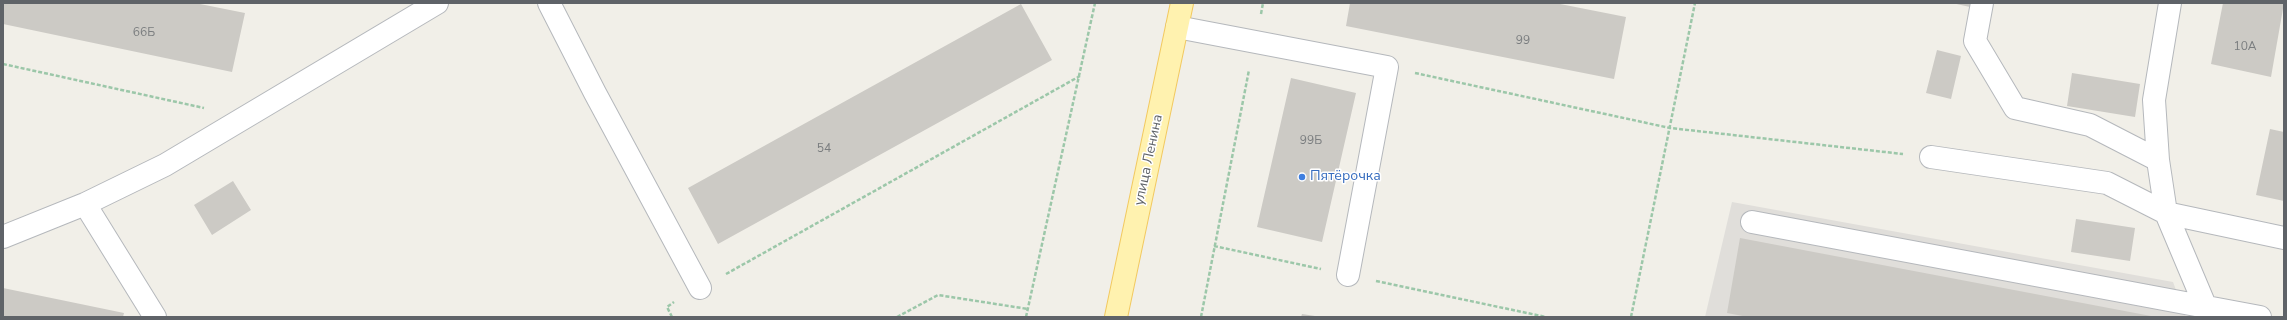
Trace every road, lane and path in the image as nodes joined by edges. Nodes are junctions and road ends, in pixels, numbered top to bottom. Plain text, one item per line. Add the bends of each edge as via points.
1 (437, 3) edge
2 (549, 3) edge
3 (1094, 3) edge
4 (1182, 3) edge
5 (1263, 3) edge
6 (1695, 3) edge
7 (1982, 3) edge
8 (2170, 3) edge
9 (1177, 27) junction
10 (1255, 42) junction
11 (3, 64) edge
12 (1387, 67) junction
13 (1080, 76) junction
14 (248, 117) junction
15 (1670, 128) junction
16 (1931, 157) joint
17 (2158, 160) junction
18 (85, 204) junction
19 (2166, 213) junction
20 (1752, 222) dead end
21 (3, 237) edge
22 (2284, 238) edge
23 (1214, 246) junction
24 (1348, 275) junction
25 (700, 288) junction
26 (1028, 309) junction
27 (2207, 311) edge
28 (155, 317) edge
29 (672, 317) edge
30 (897, 317) edge
31 (1026, 317) edge
32 (1116, 317) edge
33 (1201, 317) edge
34 (1546, 317) edge
35 (1631, 317) edge
36 (2260, 317) edge

1 - 14 street
2 - 25 street
3 - 13 path
4 - 9 main road, улица Ленина
5 - 10 path
6 - 15 path
7 - 17 street via 1975,41 2015,108 2090,125
8 - 17 street via 2154,100
9 - 10 street
9 - 32 main road, улица Ленина
10 - 12 street
10 - 23 path
11 - 14 path
12 - 15 path
12 - 24 street
13 - 25 path
13 - 26 path
14 - 18 street via 165,165
15 - 16 path
15 - 35 path
16 - 19 street via 2107,183
17 - 19 street
18 - 21 street
18 - 28 street
19 - 22 street
19 - 27 street
20 - 27 street
23 - 24 path
23 - 33 path
24 - 34 path
25 - 29 path via 667,307
26 - 30 path via 938,295
26 - 31 path
27 - 36 street

